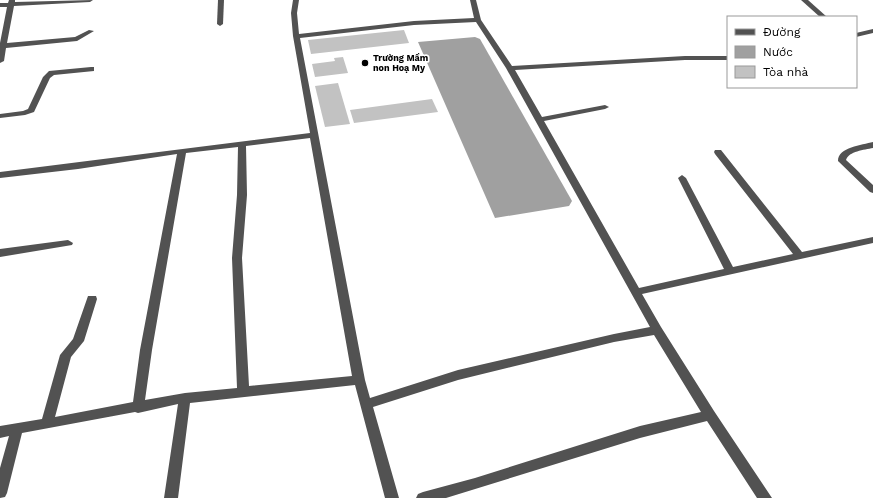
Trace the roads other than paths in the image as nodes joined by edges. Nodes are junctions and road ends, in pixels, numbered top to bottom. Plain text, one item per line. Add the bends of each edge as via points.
1 (90, 0) edge
2 (221, 0) edge
3 (296, 0) edge
4 (473, 0) edge
5 (804, 0) edge
6 (12, 3) edge
7 (0, 5) edge
8 (823, 16) edge
9 (478, 20) junction
10 (220, 24) dead end
11 (91, 31) dead end
12 (873, 31) edge
13 (857, 35) edge
14 (296, 36) junction
15 (3, 46) junction
16 (727, 58) edge
17 (0, 61) edge
18 (510, 68) junction
19 (91, 69) dead end
20 (606, 107) dead end
21 (0, 116) edge
22 (539, 120) junction
23 (314, 135) junction
24 (242, 144) junction
25 (873, 145) edge
26 (182, 151) junction
27 (718, 152) dead end
28 (0, 175) edge
29 (682, 178) dead end
30 (873, 190) edge
31 (873, 240) edge
32 (68, 243) dead end
33 (0, 253) edge
34 (800, 256) junction
35 (730, 271) junction
36 (636, 292) junction
37 (92, 299) dead end
38 (657, 330) junction
39 (359, 380) junction
40 (243, 392) junction
41 (185, 398) junction
42 (366, 404) junction
43 (138, 408) junction
44 (710, 415) junction
45 (47, 424) junction
46 (17, 429) junction
47 (0, 432) edge
48 (0, 493) edge
49 (171, 498) edge
50 (392, 498) edge
51 (424, 498) edge
52 (765, 498) edge

1 - 6 street
2 - 10 street
3 - 14 street
4 - 9 street
5 - 8 street
6 - 7 street
6 - 15 street
9 - 14 street via 414,23
9 - 18 street
11 - 15 street via 77,39
12 - 13 street
14 - 23 street
15 - 17 street
16 - 18 street
18 - 22 street
19 - 21 street via 52,73 47,77 31,110
20 - 22 street
22 - 36 street
23 - 24 street
23 - 39 street
24 - 26 street
24 - 40 street via 242,194 237,258
25 - 30 street via 846,152 842,158 842,161
26 - 28 street
26 - 43 street
27 - 34 street
29 - 35 street
31 - 34 street
32 - 33 street
34 - 35 street
35 - 36 street
36 - 38 street
37 - 45 street via 78,341 66,355
38 - 42 street via 458,375
38 - 44 street
39 - 40 street
39 - 42 street
40 - 41 street
41 - 43 street
41 - 49 street
42 - 50 street
43 - 45 street
44 - 51 street via 640,432
44 - 52 street
45 - 46 street
46 - 47 street
46 - 48 street

